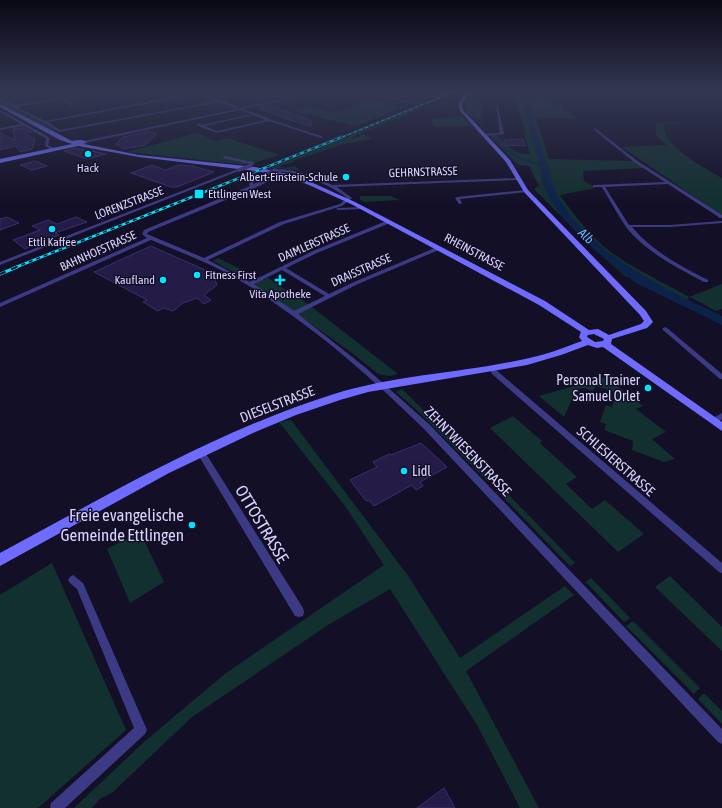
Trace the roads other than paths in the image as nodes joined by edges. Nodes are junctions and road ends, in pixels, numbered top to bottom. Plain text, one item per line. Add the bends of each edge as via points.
1 (30, 129) edge
2 (44, 129) edge
3 (55, 129) edge
4 (71, 129) edge
5 (148, 129) edge
6 (209, 129) edge
7 (231, 129) edge
8 (296, 129) edge
9 (481, 129) edge
10 (501, 129) edge
11 (595, 129) dead end
12 (486, 134) junction
13 (322, 137) dead end
14 (79, 143) junction
15 (56, 149) junction
16 (0, 161) edge
17 (241, 161) dead end
18 (238, 168) junction
19 (265, 175) junction
20 (517, 179) junction
21 (669, 183) junction
22 (256, 186) junction
23 (329, 186) junction
24 (594, 186) dead end
25 (603, 186) junction
26 (526, 191) junction
27 (347, 200) junction
28 (460, 203) dead end
29 (362, 208) junction
30 (331, 209) junction
31 (722, 217) edge
32 (388, 222) junction
33 (722, 222) edge
34 (628, 226) junction
35 (151, 238) junction
36 (439, 248) junction
37 (204, 260) junction
38 (0, 264) edge
39 (282, 268) junction
40 (706, 281) dead end
41 (250, 284) junction
42 (328, 296) junction
43 (0, 305) edge
44 (293, 314) junction
45 (665, 329) dead end
46 (587, 332) junction
47 (604, 338) junction
48 (588, 342) junction
49 (494, 372) dead end
50 (722, 377) edge
51 (384, 385) junction
52 (719, 421) edge
53 (200, 451) junction
54 (0, 560) edge
55 (722, 569) edge
56 (73, 580) dead end
57 (299, 612) dead end
58 (722, 738) edge
59 (56, 808) edge

1 - 15 street via 46,137 46,144
2 - 14 street
3 - 4 street via 59,131
5 - 14 street
6 - 7 street via 217,132
8 - 13 street
9 - 12 street
10 - 12 street via 502,134
11 - 21 street via 635,161
12 - 20 street via 508,161
14 - 15 street
14 - 18 street, RHEINSTRASSE via 140,156
15 - 16 street
17 - 18 street, LORENZSTRASSE, bridge via 253,163
18 - 27 street, RHEINSTRASSE via 293,177
18 - 38 street, LORENZSTRASSE
19 - 22 street via 252,182 251,185
19 - 22 street, BAHNHOFSTRASSE via 273,178
19 - 23 street, RHEINSTRASSE, bridge via 275,170 296,172
20 - 23 street, GEHRNSTRASSE
20 - 26 street
21 - 25 street
21 - 31 street
22 - 35 street, BAHNHOFSTRASSE via 144,234
23 - 27 street, RHEINSTRASSE via 349,197
24 - 25 street
25 - 34 street
26 - 28 street via 457,198
26 - 47 street via 643,313 648,322 644,326
27 - 29 street, RHEINSTRASSE
27 - 30 street
29 - 30 street
29 - 32 street, RHEINSTRASSE
30 - 37 street via 282,223
32 - 36 street, RHEINSTRASSE
32 - 39 street, DAIMLERSTRASSE
33 - 34 street
34 - 40 street via 664,256
35 - 37 street, ZEHNTWIESENSTRASSE
35 - 43 street, BAHNHOFSTRASSE
36 - 42 street, DRAISSTRASSE
36 - 46 street, RHEINSTRASSE via 542,303
37 - 41 street, ZEHNTWIESENSTRASSE
39 - 41 street, DAIMLERSTRASSE
39 - 42 street
41 - 44 street, ZEHNTWIESENSTRASSE
42 - 44 street, DRAISSTRASSE
44 - 51 street, ZEHNTWIESENSTRASSE
45 - 50 street
46 - 47 street, RHEINSTRASSE
46 - 48 street via 583,335
47 - 48 street via 598,345
47 - 52 street
48 - 51 street, DIESELSTRASSE via 559,353 518,363
49 - 55 street, SCHLESIERSTRASSE
51 - 53 street, DIESELSTRASSE via 290,413
51 - 58 street, ZEHNTWIESENSTRASSE via 427,427
53 - 54 street, DIESELSTRASSE
53 - 57 street, OTTOSTRASSE
56 - 59 street via 80,586 141,730

